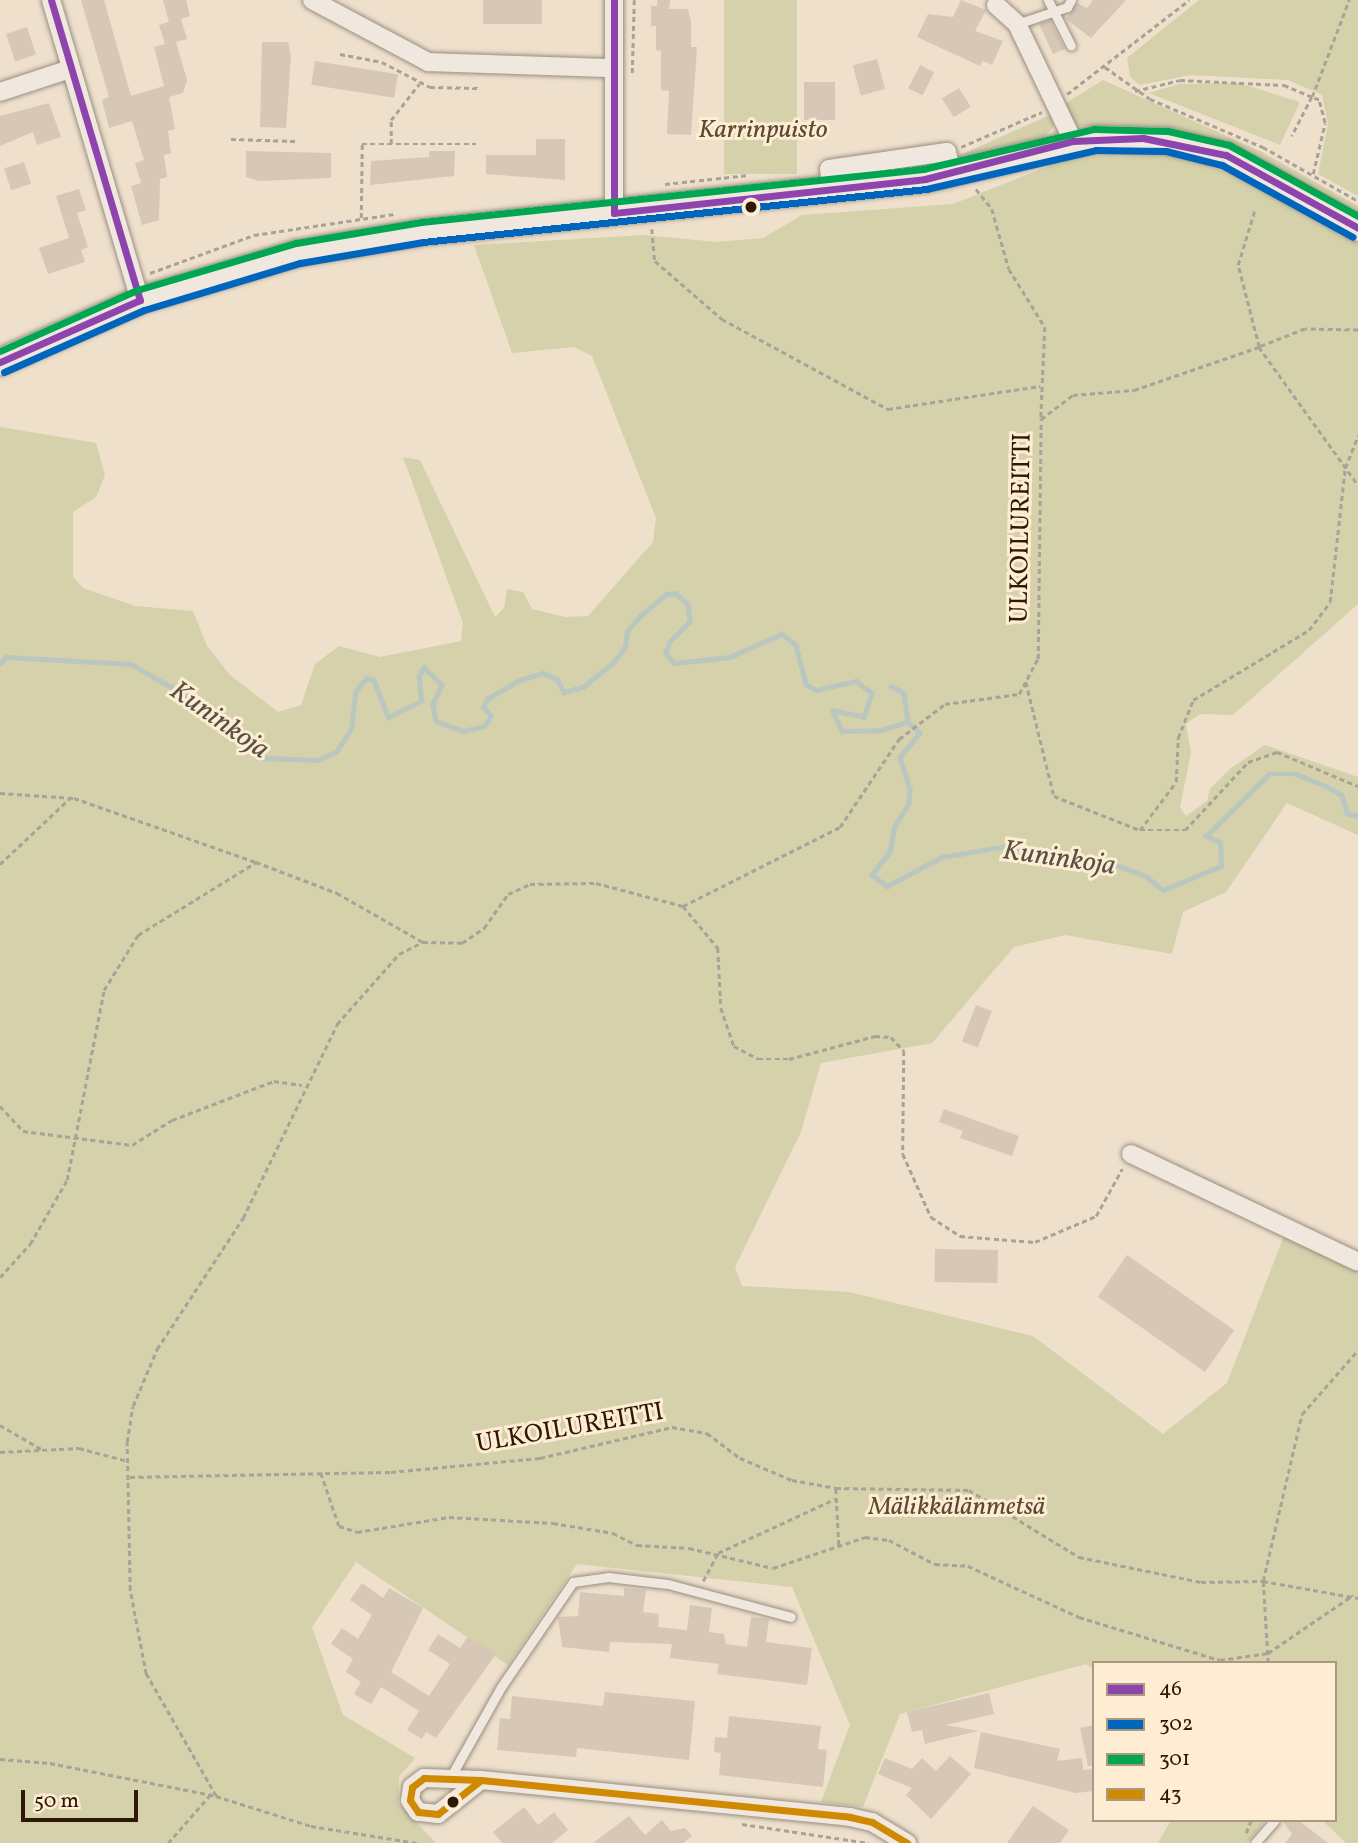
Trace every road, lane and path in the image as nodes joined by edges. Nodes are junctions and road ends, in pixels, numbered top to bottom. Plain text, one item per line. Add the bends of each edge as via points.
1 (51, 0) edge
2 (312, 0) edge
3 (614, 0) edge
4 (1048, 0) edge
5 (1071, 0) edge
6 (1189, 0) edge
7 (1349, 0) edge
8 (996, 5) dead end
9 (1054, 11) junction
10 (1017, 24) junction
11 (1072, 46) dead end
12 (340, 54) dead end
13 (613, 68) junction
14 (70, 69) junction
15 (419, 84) junction
16 (478, 88) dead end
17 (1136, 91) dead end
18 (0, 92) edge
19 (1064, 96) dead end
20 (1312, 97) junction
21 (1049, 108) dead end
22 (1292, 136) dead end
23 (231, 139) dead end
24 (296, 141) dead end
25 (1073, 141) junction
26 (391, 144) junction
27 (476, 144) dead end
28 (957, 170) junction
29 (1313, 175) dead end
30 (1255, 209) dead end
31 (614, 213) junction
32 (361, 218) dead end
33 (652, 225) dead end
34 (1358, 228) edge
35 (140, 300) junction
36 (1358, 330) edge
37 (1259, 347) junction
38 (0, 362) edge
39 (1040, 386) junction
40 (1041, 419) junction
41 (1358, 436) edge
42 (1345, 468) junction
43 (1358, 485) edge
44 (1026, 682) junction
45 (1358, 786) edge
46 (0, 793) edge
47 (70, 798) junction
48 (1140, 830) junction
49 (256, 862) junction
50 (0, 864) edge
51 (683, 906) junction
52 (423, 942) junction
53 (303, 1086) junction
54 (0, 1106) edge
55 (74, 1140) junction
56 (1130, 1154) joint
57 (1358, 1262) edge
58 (0, 1277) edge
59 (1358, 1350) edge
60 (0, 1425) edge
61 (43, 1450) junction
62 (0, 1452) edge
63 (129, 1461) junction
64 (321, 1473) junction
65 (130, 1478) junction
66 (836, 1488) junction
67 (835, 1499) junction
68 (839, 1545) junction
69 (718, 1553) junction
70 (1262, 1581) junction
71 (697, 1591) junction
72 (1353, 1595) junction
73 (1358, 1598) edge
74 (791, 1617) dead end
75 (1269, 1653) junction
76 (1268, 1661) edge
77 (0, 1759) edge
78 (450, 1778) junction
79 (481, 1780) junction
80 (210, 1795) junction
81 (216, 1796) junction
82 (1250, 1822) edge
83 (1273, 1822) edge
84 (168, 1843) edge
85 (417, 1843) edge
86 (907, 1843) edge
87 (1245, 1843) edge
88 (1255, 1843) edge

1 - 14 street
2 - 13 street via 428,62
3 - 13 street
4 - 9 lane
5 - 9 lane
6 - 19 path
7 - 20 path
8 - 10 street
9 - 10 lane
9 - 11 lane
10 - 25 street
12 - 15 path via 382,62
13 - 31 street
14 - 18 street
14 - 35 street
15 - 16 path
15 - 26 path via 391,120
17 - 20 path via 1180,80 1238,79 1284,85
20 - 22 path
20 - 29 path via 1319,100 1325,123
21 - 28 path via 1006,132
23 - 24 path
25 - 28 main road
25 - 34 main road via 1143,138 1226,155
26 - 27 path
26 - 32 path via 362,144
28 - 31 main road via 831,190
28 - 39 path via 992,209 1009,269 1045,327
30 - 37 path via 1238,265
31 - 35 main road via 422,232 298,253
33 - 39 path via 655,261 722,320 888,408
35 - 38 main road
36 - 37 path, ULKOILUREITTI via 1305,329
37 - 40 path, ULKOILUREITTI via 1134,390 1073,395
37 - 42 path
39 - 40 path
40 - 44 path, ULKOILUREITTI via 1038,659
41 - 42 path
42 - 43 path
42 - 48 path via 1330,602 1309,630 1193,700 1178,738 1176,782
44 - 48 path via 1054,796
44 - 51 path via 1019,694 945,704 899,739 839,827
45 - 48 path via 1277,752 1248,762 1185,830
46 - 47 path
47 - 49 path
47 - 50 path
49 - 52 path via 337,892
49 - 55 path via 138,935 104,990
51 - 52 path via 596,883 530,884 508,894 484,928 462,943
51 - 56 path via 718,948 721,1008 734,1046 758,1059 789,1059 875,1036 891,1037 904,1051 903,1154 931,1217 960,1236 1035,1242 1096,1216
52 - 53 path via 399,954 337,1024
53 - 55 path via 275,1081 172,1120 132,1145
53 - 63 path via 243,1218 157,1349 133,1406
54 - 55 path via 23,1131
55 - 58 path via 67,1180 30,1244
56 - 57 street
59 - 70 path via 1302,1415
60 - 61 path
61 - 62 path
61 - 63 path via 79,1448
63 - 65 path
64 - 65 path, ULKOILUREITTI
64 - 66 path, ULKOILUREITTI via 391,1472 541,1458 673,1427 707,1433 740,1458 792,1480
64 - 69 path via 338,1526 357,1532 449,1517 553,1523 613,1533 636,1545
65 - 81 path via 130,1590 146,1674
66 - 67 path
66 - 70 path, ULKOILUREITTI via 970,1490 1079,1557 1201,1582
67 - 68 path
67 - 69 path
68 - 69 path via 773,1568
68 - 75 path via 865,1537 889,1540 934,1564 968,1566 1079,1617 1220,1660
69 - 71 path
70 - 72 path, ULKOILUREITTI
70 - 75 path
71 - 74 lane
71 - 78 lane via 608,1577 573,1582 501,1687
72 - 73 path, ULKOILUREITTI
72 - 75 path
75 - 76 path
77 - 80 path via 50,1763
78 - 79 street
78 - 79 street via 416,1781 410,1794 413,1806 424,1815 438,1814
79 - 86 street via 850,1817 872,1822
80 - 81 path
80 - 84 path
81 - 85 path via 311,1826
82 - 87 path
83 - 88 lane

